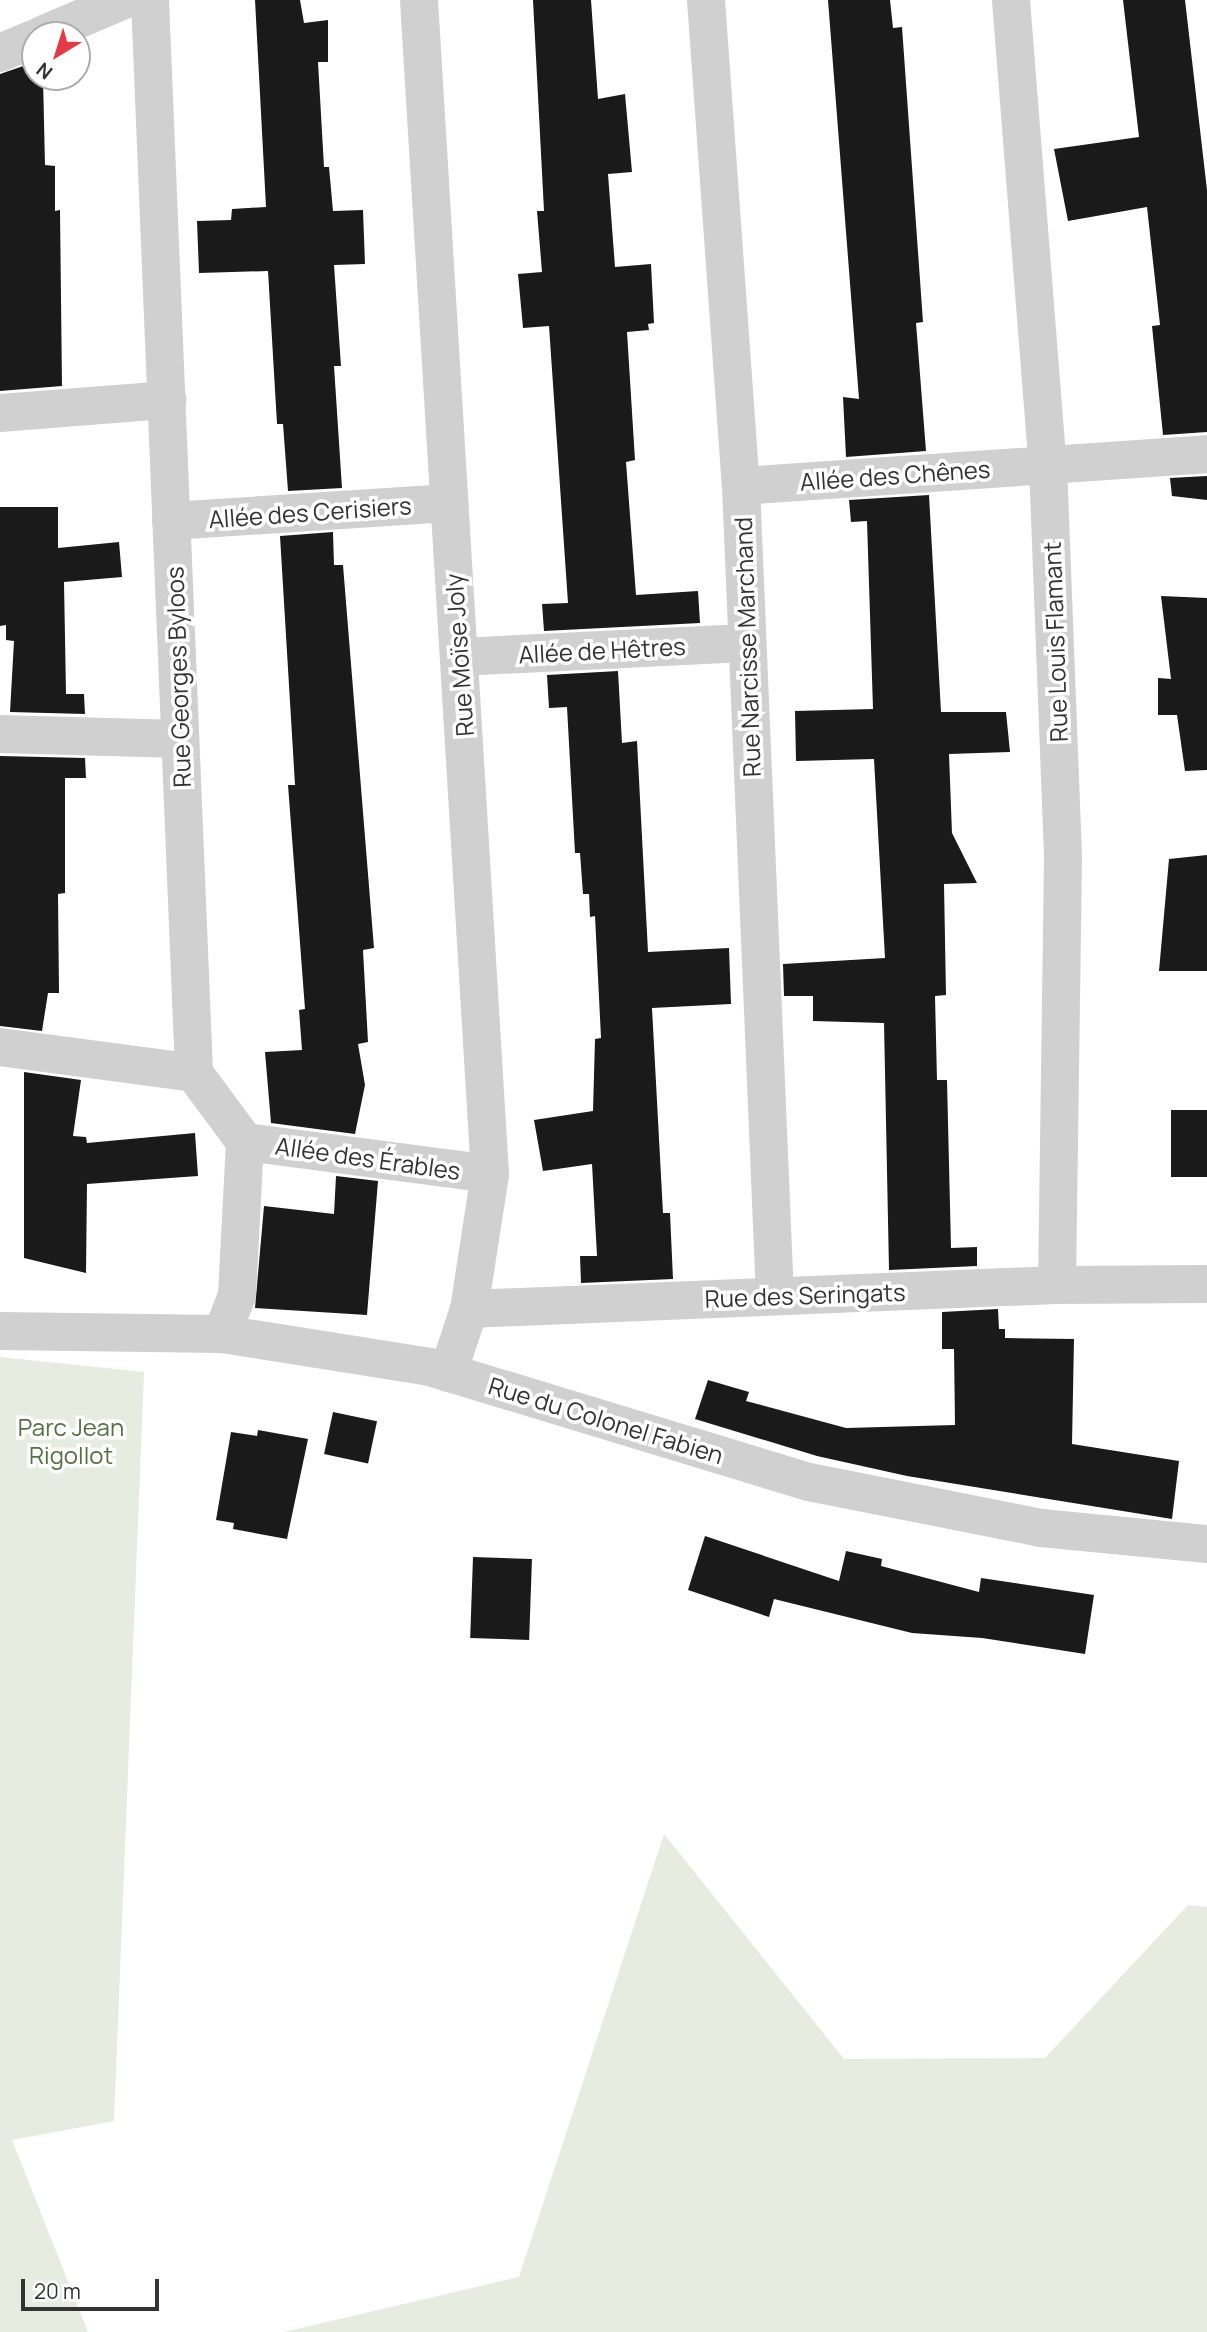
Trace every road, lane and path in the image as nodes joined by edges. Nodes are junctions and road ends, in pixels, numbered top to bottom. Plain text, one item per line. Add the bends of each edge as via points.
1 (124, 0) edge
2 (150, 0) edge
3 (419, 0) edge
4 (706, 0) edge
5 (1011, 0) edge
6 (75, 21) edge
7 (21, 44) edge
8 (0, 53) edge
9 (167, 400) junction
10 (0, 413) edge
11 (1207, 454) edge
12 (1048, 465) junction
13 (741, 486) junction
14 (449, 503) junction
15 (172, 521) junction
16 (745, 643) junction
17 (459, 657) junction
18 (0, 734) edge
19 (180, 740) junction
20 (0, 1047) edge
21 (194, 1073) junction
22 (245, 1142) junction
23 (490, 1174) junction
24 (1207, 1284) edge
25 (1057, 1285) junction
26 (775, 1296) junction
27 (469, 1309) junction
28 (0, 1331) edge
29 (222, 1334) junction
30 (448, 1373) junction
31 (1207, 1544) edge

1 - 6 street
2 - 9 street, Rue Georges Byloos
3 - 14 street, Rue Moïse Joly
4 - 13 street, Rue Narcisse Marchand
5 - 12 street, Rue Louis Flamant
7 - 8 street
9 - 10 street
9 - 15 street, Rue Georges Byloos
11 - 12 street, Allée des Chênes
12 - 13 street, Allée des Chênes
12 - 25 street, Rue Louis Flamant via 1063,857
13 - 16 street, Rue Narcisse Marchand
14 - 15 street, Allée des Cerisiers
14 - 17 street, Rue Moïse Joly
15 - 19 street, Rue Georges Byloos
16 - 17 street, Allée de Hêtres
16 - 26 street, Rue Narcisse Marchand
17 - 23 street, Rue Moïse Joly
18 - 19 street
19 - 21 street, Rue Georges Byloos
20 - 21 street
21 - 22 street
22 - 23 street, Allée des Érables
22 - 29 street via 237,1295
23 - 27 street, Rue Moïse Joly
24 - 25 street, Rue des Seringats
25 - 26 street, Rue des Seringats
26 - 27 street, Rue des Seringats
27 - 30 street
28 - 29 street, Rue du Colonel Fabien
29 - 30 street, Rue du Colonel Fabien
30 - 31 street, Rue du Colonel Fabien via 809,1482 1041,1528

